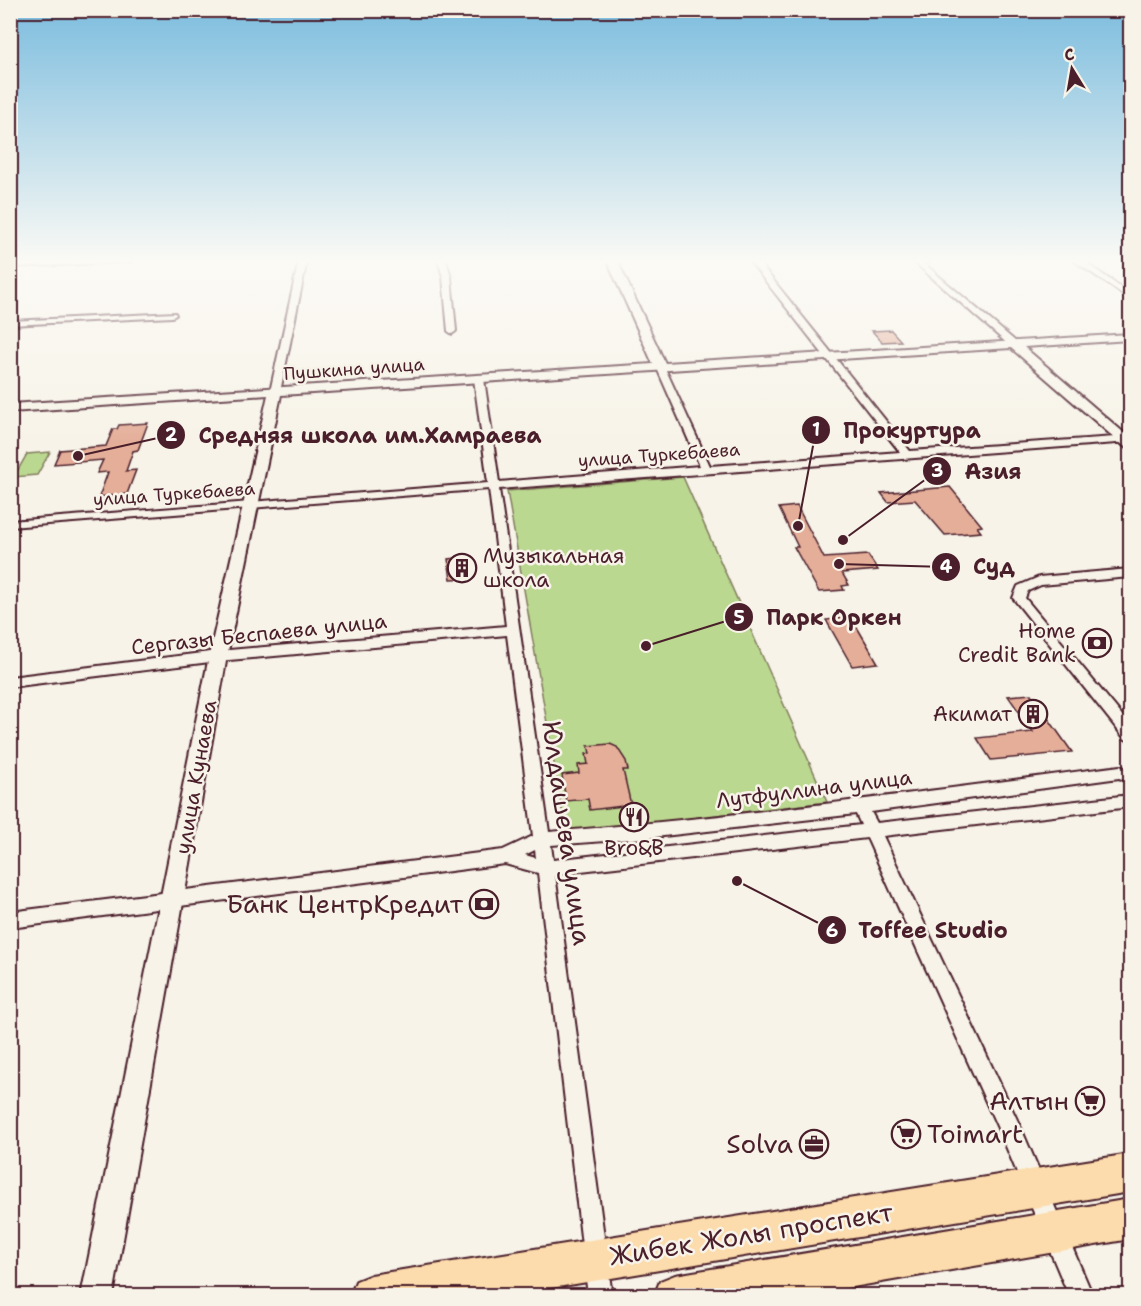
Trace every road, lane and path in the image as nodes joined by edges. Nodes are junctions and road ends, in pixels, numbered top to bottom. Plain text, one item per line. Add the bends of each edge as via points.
1 (52, 321) edge
2 (290, 321) edge
3 (451, 321) edge
4 (640, 321) edge
5 (802, 321) edge
6 (986, 321) edge
7 (10, 323) edge
8 (452, 332) dead end
9 (1131, 337) edge
10 (1013, 344) junction
11 (830, 355) junction
12 (660, 366) junction
13 (479, 379) junction
14 (274, 392) junction
15 (10, 408) edge
16 (1129, 441) edge
17 (908, 456) junction
18 (706, 469) junction
19 (493, 486) junction
20 (252, 506) junction
21 (10, 524) edge
22 (1131, 573) edge
23 (513, 630) junction
24 (218, 656) junction
25 (10, 682) edge
26 (1131, 735) edge
27 (1131, 776) edge
28 (1131, 801) edge
29 (861, 807) junction
30 (873, 831) junction
31 (542, 839) junction
32 (505, 856) junction
33 (545, 868) junction
34 (174, 901) junction
35 (10, 920) edge
36 (1131, 1173) edge
37 (1034, 1188) junction
38 (1131, 1219) edge
39 (1053, 1232) junction
40 (598, 1277) edge
41 (97, 1296) edge
42 (371, 1296) edge
43 (675, 1296) edge
44 (1081, 1296) edge

1 - 7 street
2 - 14 street, улица Кунаева
3 - 8 street
4 - 12 main road
5 - 11 street
6 - 10 street
9 - 10 main road, Пушкина улица
10 - 11 main road, Пушкина улица
10 - 16 main road
11 - 12 main road, Пушкина улица
11 - 17 street
12 - 13 main road, Пушкина улица
12 - 18 street
13 - 14 main road, Пушкина улица
13 - 19 street, Юлдашева улица
14 - 15 main road, Пушкина улица
14 - 20 main road, улица Кунаева
16 - 17 street, улица Туркебаева
17 - 18 street, улица Туркебаева
18 - 19 street, улица Туркебаева
19 - 20 street, улица Туркебаева
19 - 23 street, Юлдашева улица
20 - 21 street, улица Туркебаева
20 - 24 main road, улица Кунаева
22 - 26 street via 1039,581 1022,589 1019,598
23 - 24 street, Сергазы Беспаева улица
23 - 31 street, Юлдашева улица
24 - 25 street, Сергазы Беспаева улица
24 - 34 main road, улица Кунаева
27 - 29 street, Лутфуллина улица via 1120,772
28 - 30 street, Лутфуллина улица
29 - 30 street
29 - 31 street, Лутфуллина улица
30 - 33 street, Лутфуллина улица
30 - 37 street
31 - 32 street, Лутфуллина улица
31 - 33 street, Юлдашева улица
32 - 33 street, Лутфуллина улица
32 - 34 street, Лутфуллина улица
33 - 40 street, Юлдашева улица
34 - 35 street, Лутфуллина улица
34 - 41 main road, улица Кунаева
36 - 37 highway, Жибек Жолы проспект
37 - 39 street
37 - 40 highway, Жибек Жолы проспект
38 - 39 highway, Жибек Жолы проспект
39 - 43 highway, Жибек Жолы проспект
39 - 44 street
40 - 42 highway, Жибек Жолы проспект

